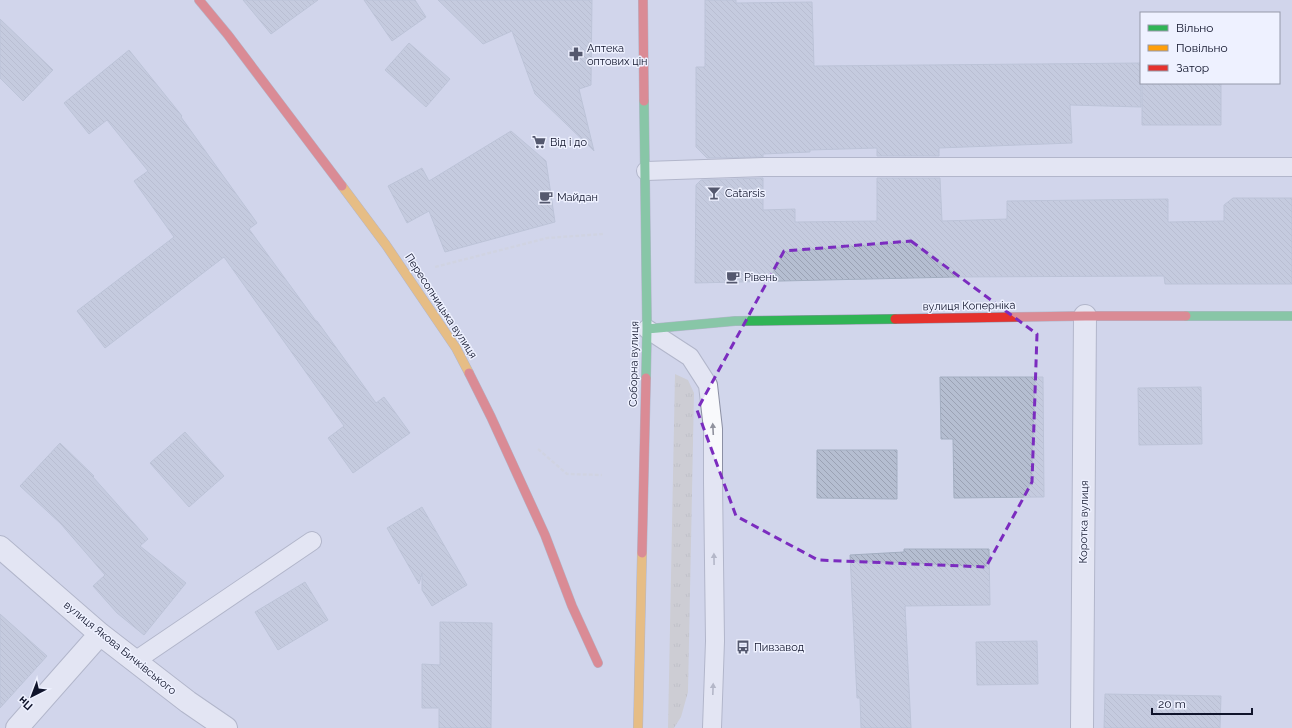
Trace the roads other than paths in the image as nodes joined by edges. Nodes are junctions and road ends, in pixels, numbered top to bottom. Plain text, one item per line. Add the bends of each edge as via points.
1 (199, 0) edge
2 (644, 0) edge
3 (1292, 167) edge
4 (646, 171) junction
5 (1085, 316) junction
6 (1292, 316) edge
7 (647, 329) junction
8 (312, 541) dead end
9 (0, 547) edge
10 (100, 634) junction
11 (135, 661) junction
12 (598, 664) dead end
13 (17, 728) edge
14 (226, 728) edge
15 (638, 728) edge
16 (712, 728) edge
17 (1082, 728) edge

1 - 12 street, Пересопницька вулиця via 386,245 456,348 542,528
2 - 4 street, Соборна вулиця
3 - 4 lane via 764,167
4 - 7 street, Соборна вулиця
5 - 6 street, вулиця Коперніка
5 - 7 street, вулиця Коперніка via 735,321
5 - 17 street, Коротка вулиця
7 - 15 street, Соборна вулиця
16 -> 7 lane via 715,641 713,429 708,385 690,357
8 - 11 lane
9 - 10 street, вулиця Якова Бичківського
10 - 11 street, вулиця Якова Бичківського
10 - 13 street
11 - 14 street, вулиця Якова Бичківського

